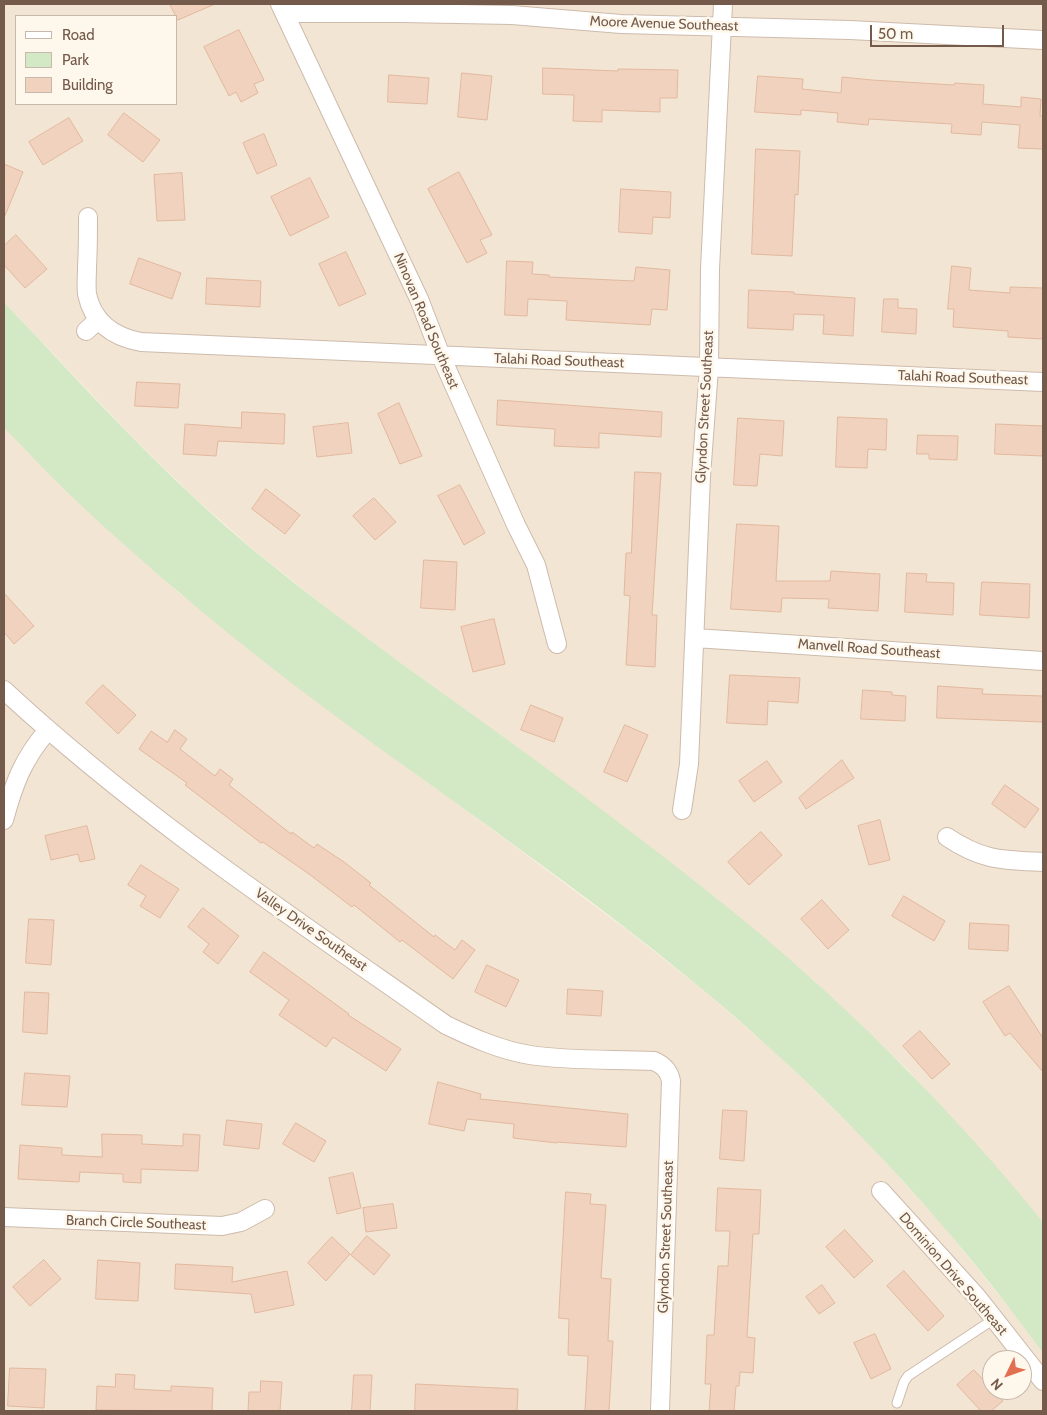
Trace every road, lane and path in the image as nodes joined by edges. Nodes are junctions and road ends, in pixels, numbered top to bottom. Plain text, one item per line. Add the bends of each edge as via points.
1 (724, 4) edge
2 (282, 8) edge
3 (512, 9) edge
4 (722, 27) junction
5 (1043, 40) edge
6 (88, 217) dead end
7 (441, 356) junction
8 (709, 368) junction
9 (1043, 382) edge
10 (695, 638) junction
11 (557, 644) dead end
12 (1043, 661) edge
13 (4, 690) edge
14 (48, 730) junction
15 (682, 810) dead end
16 (4, 820) edge
17 (947, 837) dead end
18 (1043, 862) edge
19 (663, 1066) joint
20 (881, 1191) dead end
21 (265, 1209) dead end
22 (4, 1217) edge
23 (994, 1320) junction
24 (1043, 1381) edge
25 (897, 1403) dead end
26 (660, 1411) edge

1 - 4 street, Glyndon Street Southeast
2 - 3 street, Moore Avenue Southeast via 402,13
2 - 7 street, Ninovan Road Southeast via 419,299
3 - 4 street, Moore Avenue Southeast via 621,24
4 - 5 street, Moore Avenue Southeast
4 - 8 street, Glyndon Street Southeast via 710,269
6 - 7 street, Talahi Road Southeast via 87,293 92,308 92,326 124,339
7 - 8 street, Talahi Road Southeast
7 - 11 street, Ninovan Road Southeast via 536,565
8 - 9 street, Talahi Road Southeast
8 - 10 street, Glyndon Street Southeast
10 - 12 street, Manvell Road Southeast
10 - 15 street, Glyndon Street Southeast via 689,764
13 - 14 street, Valley Drive Southeast
14 - 16 street via 22,766
14 - 19 street, Valley Drive Southeast via 212,860 446,1025 478,1040 529,1054 654,1061
17 - 18 street via 985,857
19 - 26 street, Glyndon Street Southeast via 671,1080
20 - 23 street, Dominion Drive Southeast
21 - 22 street, Branch Circle Southeast via 241,1222 222,1226
23 - 24 street, Dominion Drive Southeast
23 - 25 lane via 908,1376

